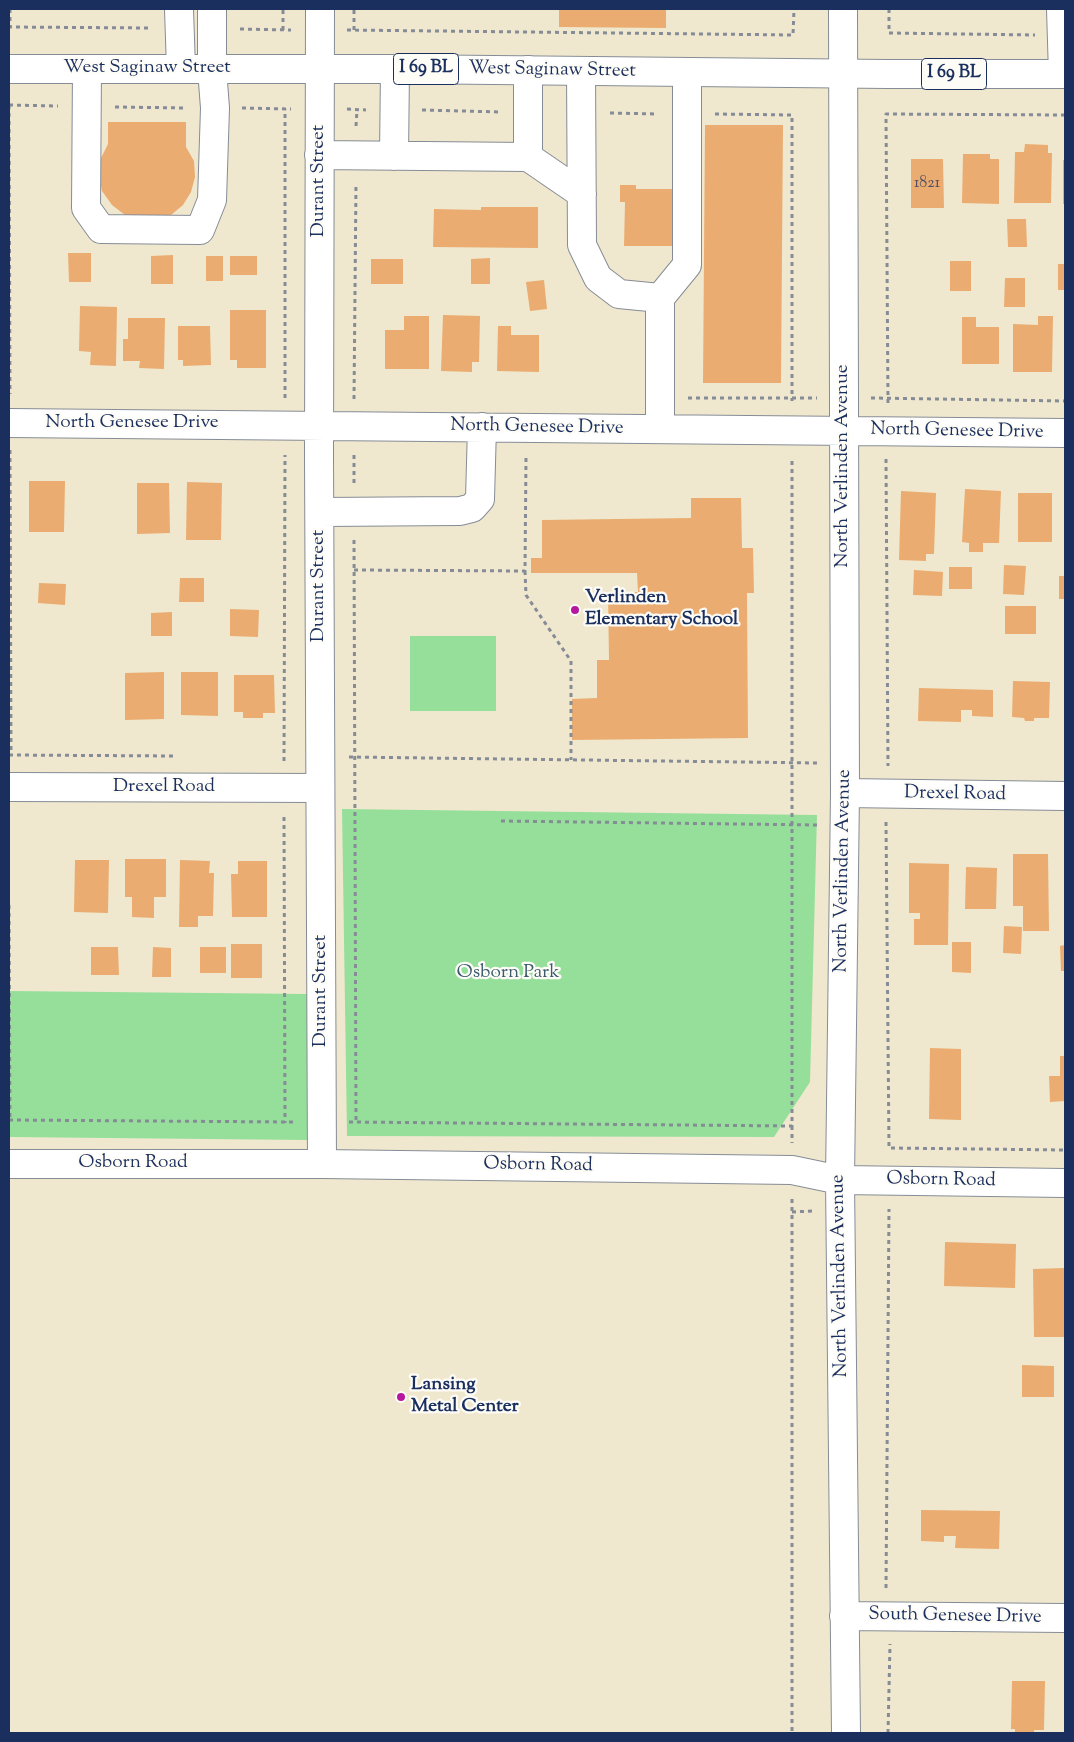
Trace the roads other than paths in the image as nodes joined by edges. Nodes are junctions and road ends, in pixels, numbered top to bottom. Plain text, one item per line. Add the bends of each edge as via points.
1 (843, 9) edge
2 (179, 19) edge
3 (212, 19) edge
4 (320, 19) edge
5 (1061, 22) edge
6 (9, 69) edge
7 (87, 69) junction
8 (181, 69) junction
9 (212, 69) junction
10 (319, 69) junction
11 (395, 69) junction
12 (528, 70) junction
13 (581, 71) junction
14 (688, 72) junction
15 (843, 74) junction
16 (1064, 74) edge
17 (320, 155) junction
18 (394, 156) junction
19 (528, 157) junction
20 (582, 194) junction
21 (660, 298) junction
22 (9, 423) edge
23 (320, 425) junction
24 (482, 427) junction
25 (660, 429) junction
26 (844, 430) junction
27 (1065, 433) edge
28 (320, 512) junction
29 (9, 787) edge
30 (320, 788) junction
31 (846, 793) junction
32 (1065, 796) edge
33 (9, 1164) edge
34 (322, 1164) junction
35 (840, 1180) junction
36 (1065, 1183) edge
37 (844, 1616) junction
38 (1065, 1618) edge
39 (846, 1733) edge

1 - 15 street, North Verlinden Avenue
2 - 8 street
3 - 9 street
4 - 10 street, Durant Street
5 - 16 street
6 - 7 street, West Saginaw Street / I 69 BL
7 - 8 street, West Saginaw Street / I 69 BL
7 - 9 street via 86,208 101,229 200,230 212,200 215,108
8 - 9 street, West Saginaw Street / I 69 BL
9 - 10 street, West Saginaw Street / I 69 BL
10 - 11 street, West Saginaw Street / I 69 BL
10 - 17 street, Durant Street
11 - 12 street, West Saginaw Street / I 69 BL
11 - 18 street
12 - 13 street, West Saginaw Street / I 69 BL
12 - 19 street
13 - 14 street, West Saginaw Street / I 69 BL
13 - 20 street
14 - 15 street, West Saginaw Street / I 69 BL
14 - 21 street via 687,265
15 - 16 street, West Saginaw Street / I 69 BL
15 - 26 street, North Verlinden Avenue
17 - 18 street
17 - 23 street, Durant Street
18 - 19 street
19 - 20 street
20 - 21 street via 582,246 598,278 619,294
21 - 25 street
22 - 23 street, North Genesee Drive
23 - 24 street, North Genesee Drive
23 - 28 street, Durant Street
24 - 25 street, North Genesee Drive
24 - 28 street via 480,500 472,508 460,511
25 - 26 street, North Genesee Drive
26 - 27 street, North Genesee Drive
26 - 31 street, North Verlinden Avenue
28 - 30 street, Durant Street
29 - 30 street, Drexel Road
30 - 34 street, Durant Street
31 - 32 street, Drexel Road
31 - 35 street, North Verlinden Avenue
33 - 34 street, Osborn Road
34 - 35 street, Osborn Road via 792,1170
35 - 36 street, Osborn Road
35 - 37 street, North Verlinden Avenue
37 - 38 street, South Genesee Drive
37 - 39 street, North Verlinden Avenue

